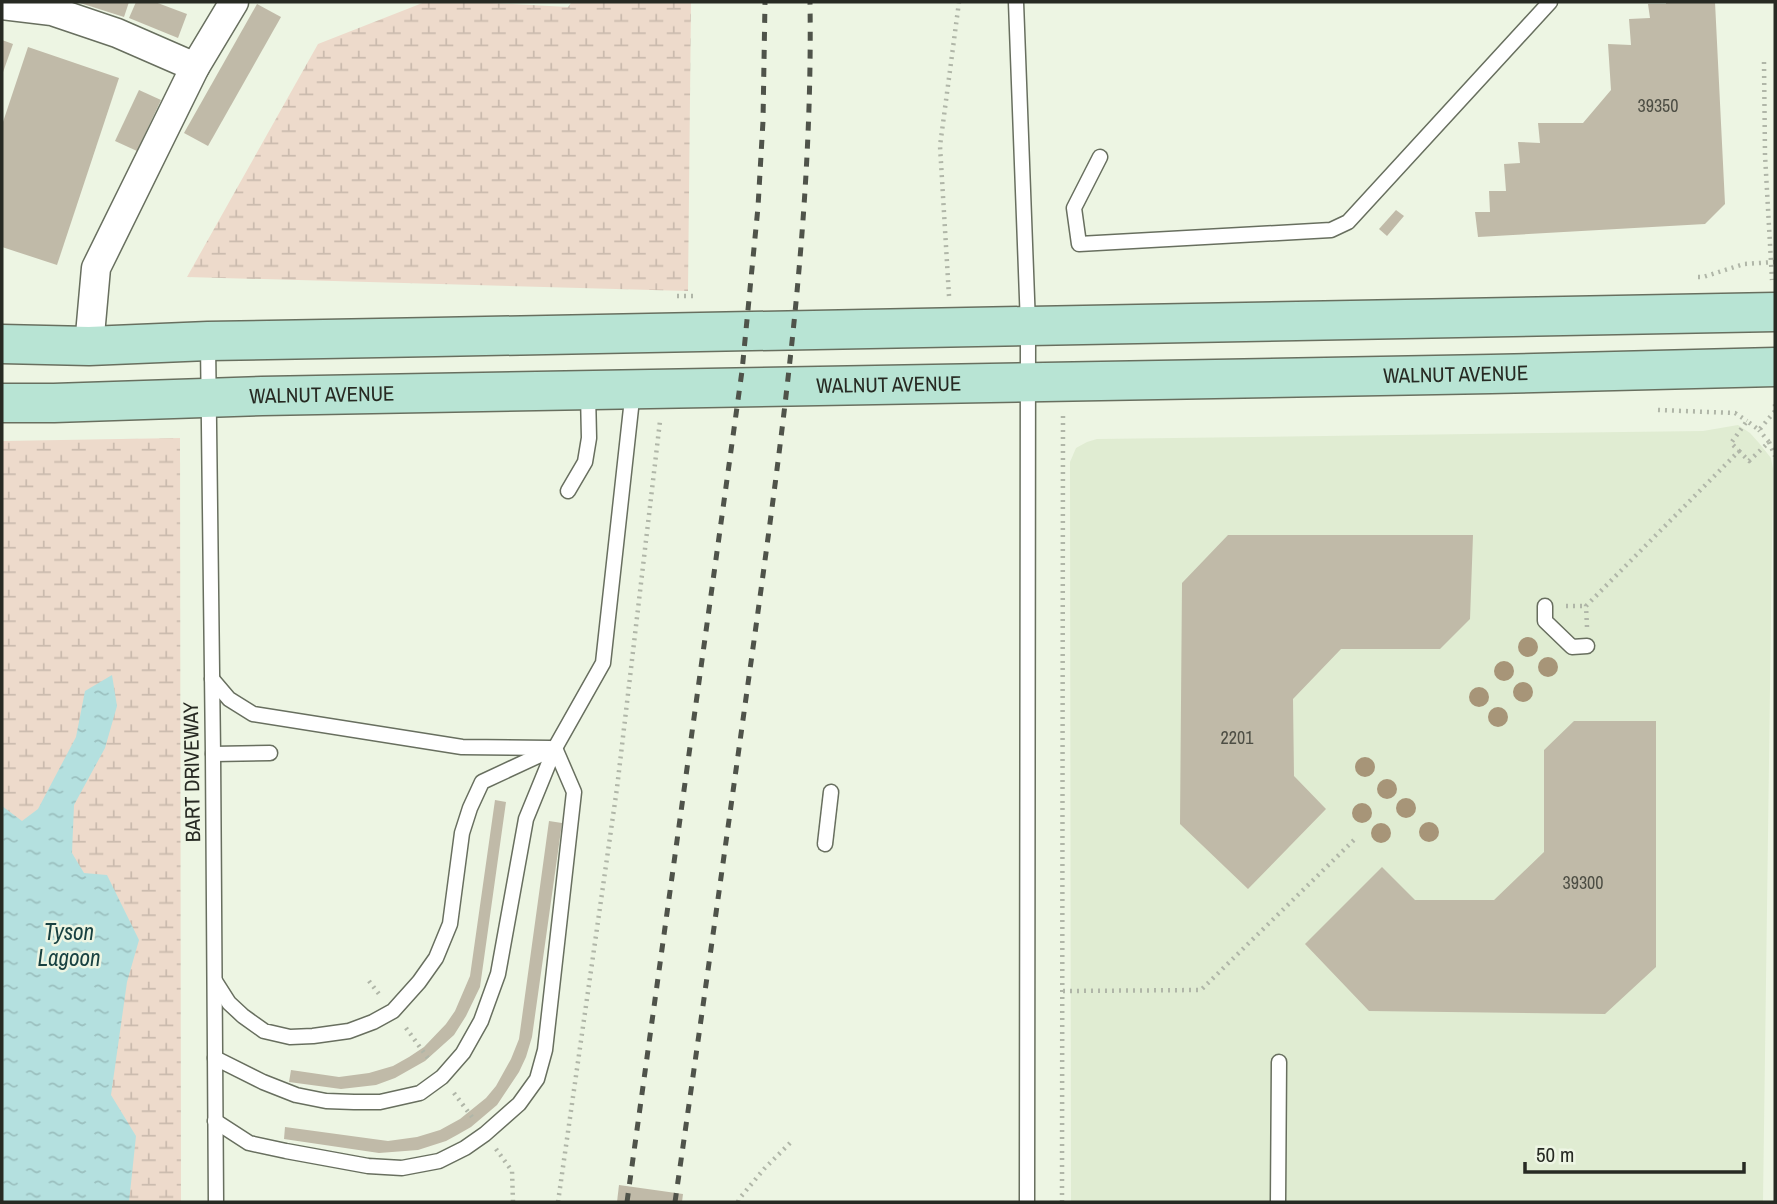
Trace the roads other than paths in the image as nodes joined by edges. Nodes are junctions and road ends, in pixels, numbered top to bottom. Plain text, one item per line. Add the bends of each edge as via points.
1 (234, 2) edge
2 (1016, 2) edge
3 (1550, 2) edge
4 (2, 5) edge
5 (195, 67) junction
6 (1100, 157) dead end
7 (1774, 301) edge
8 (1028, 325) junction
9 (208, 341) junction
10 (2, 344) edge
11 (89, 346) junction
12 (1775, 367) edge
13 (1046, 382) junction
14 (648, 389) junction
15 (588, 390) junction
16 (209, 398) junction
17 (2, 403) edge
18 (568, 492) dead end
19 (1545, 606) dead end
20 (1587, 646) dead end
21 (212, 679) junction
22 (555, 748) junction
23 (270, 753) dead end
24 (214, 754) junction
25 (831, 792) dead end
26 (825, 844) dead end
27 (214, 980) junction
28 (215, 1058) junction
29 (1279, 1062) dead end
30 (215, 1121) junction
31 (216, 1202) edge
32 (1027, 1202) edge
33 (1278, 1202) edge

1 - 5 street
2 - 8 lane
3 - 6 lane via 1348,222 1331,230 1079,244 1074,208
4 - 5 street via 52,11
5 - 11 street via 96,268
7 - 8 main road
8 - 9 main road
8 - 13 lane
9 - 11 main road
9 - 16 lane, BART DRIVEWAY
10 - 11 main road
12 - 13 main road, WALNUT AVENUE
13 - 14 main road, WALNUT AVENUE
13 - 32 lane
14 - 15 main road, WALNUT AVENUE
14 - 22 lane via 603,663
15 - 16 main road, WALNUT AVENUE
15 - 18 lane via 585,462
16 - 17 main road, WALNUT AVENUE
16 - 21 lane, BART DRIVEWAY
19 - 20 lane via 1545,621 1572,647
21 - 22 lane via 229,699 253,715 462,747
21 - 24 lane, BART DRIVEWAY
22 - 27 lane via 482,782 462,833 450,924 436,958 393,1011 349,1031 290,1037 264,1031 243,1016
22 - 28 lane via 526,819 498,974 481,1021 463,1053 442,1077 420,1093 404,1097 326,1101 296,1095
22 - 30 lane via 574,792 545,1050 537,1079 519,1104 465,1148 439,1161 402,1168 368,1166 249,1143
23 - 24 lane
24 - 27 lane, BART DRIVEWAY
25 - 26 lane
27 - 28 lane, BART DRIVEWAY
28 - 30 lane, BART DRIVEWAY
29 - 33 lane
30 - 31 lane, BART DRIVEWAY

